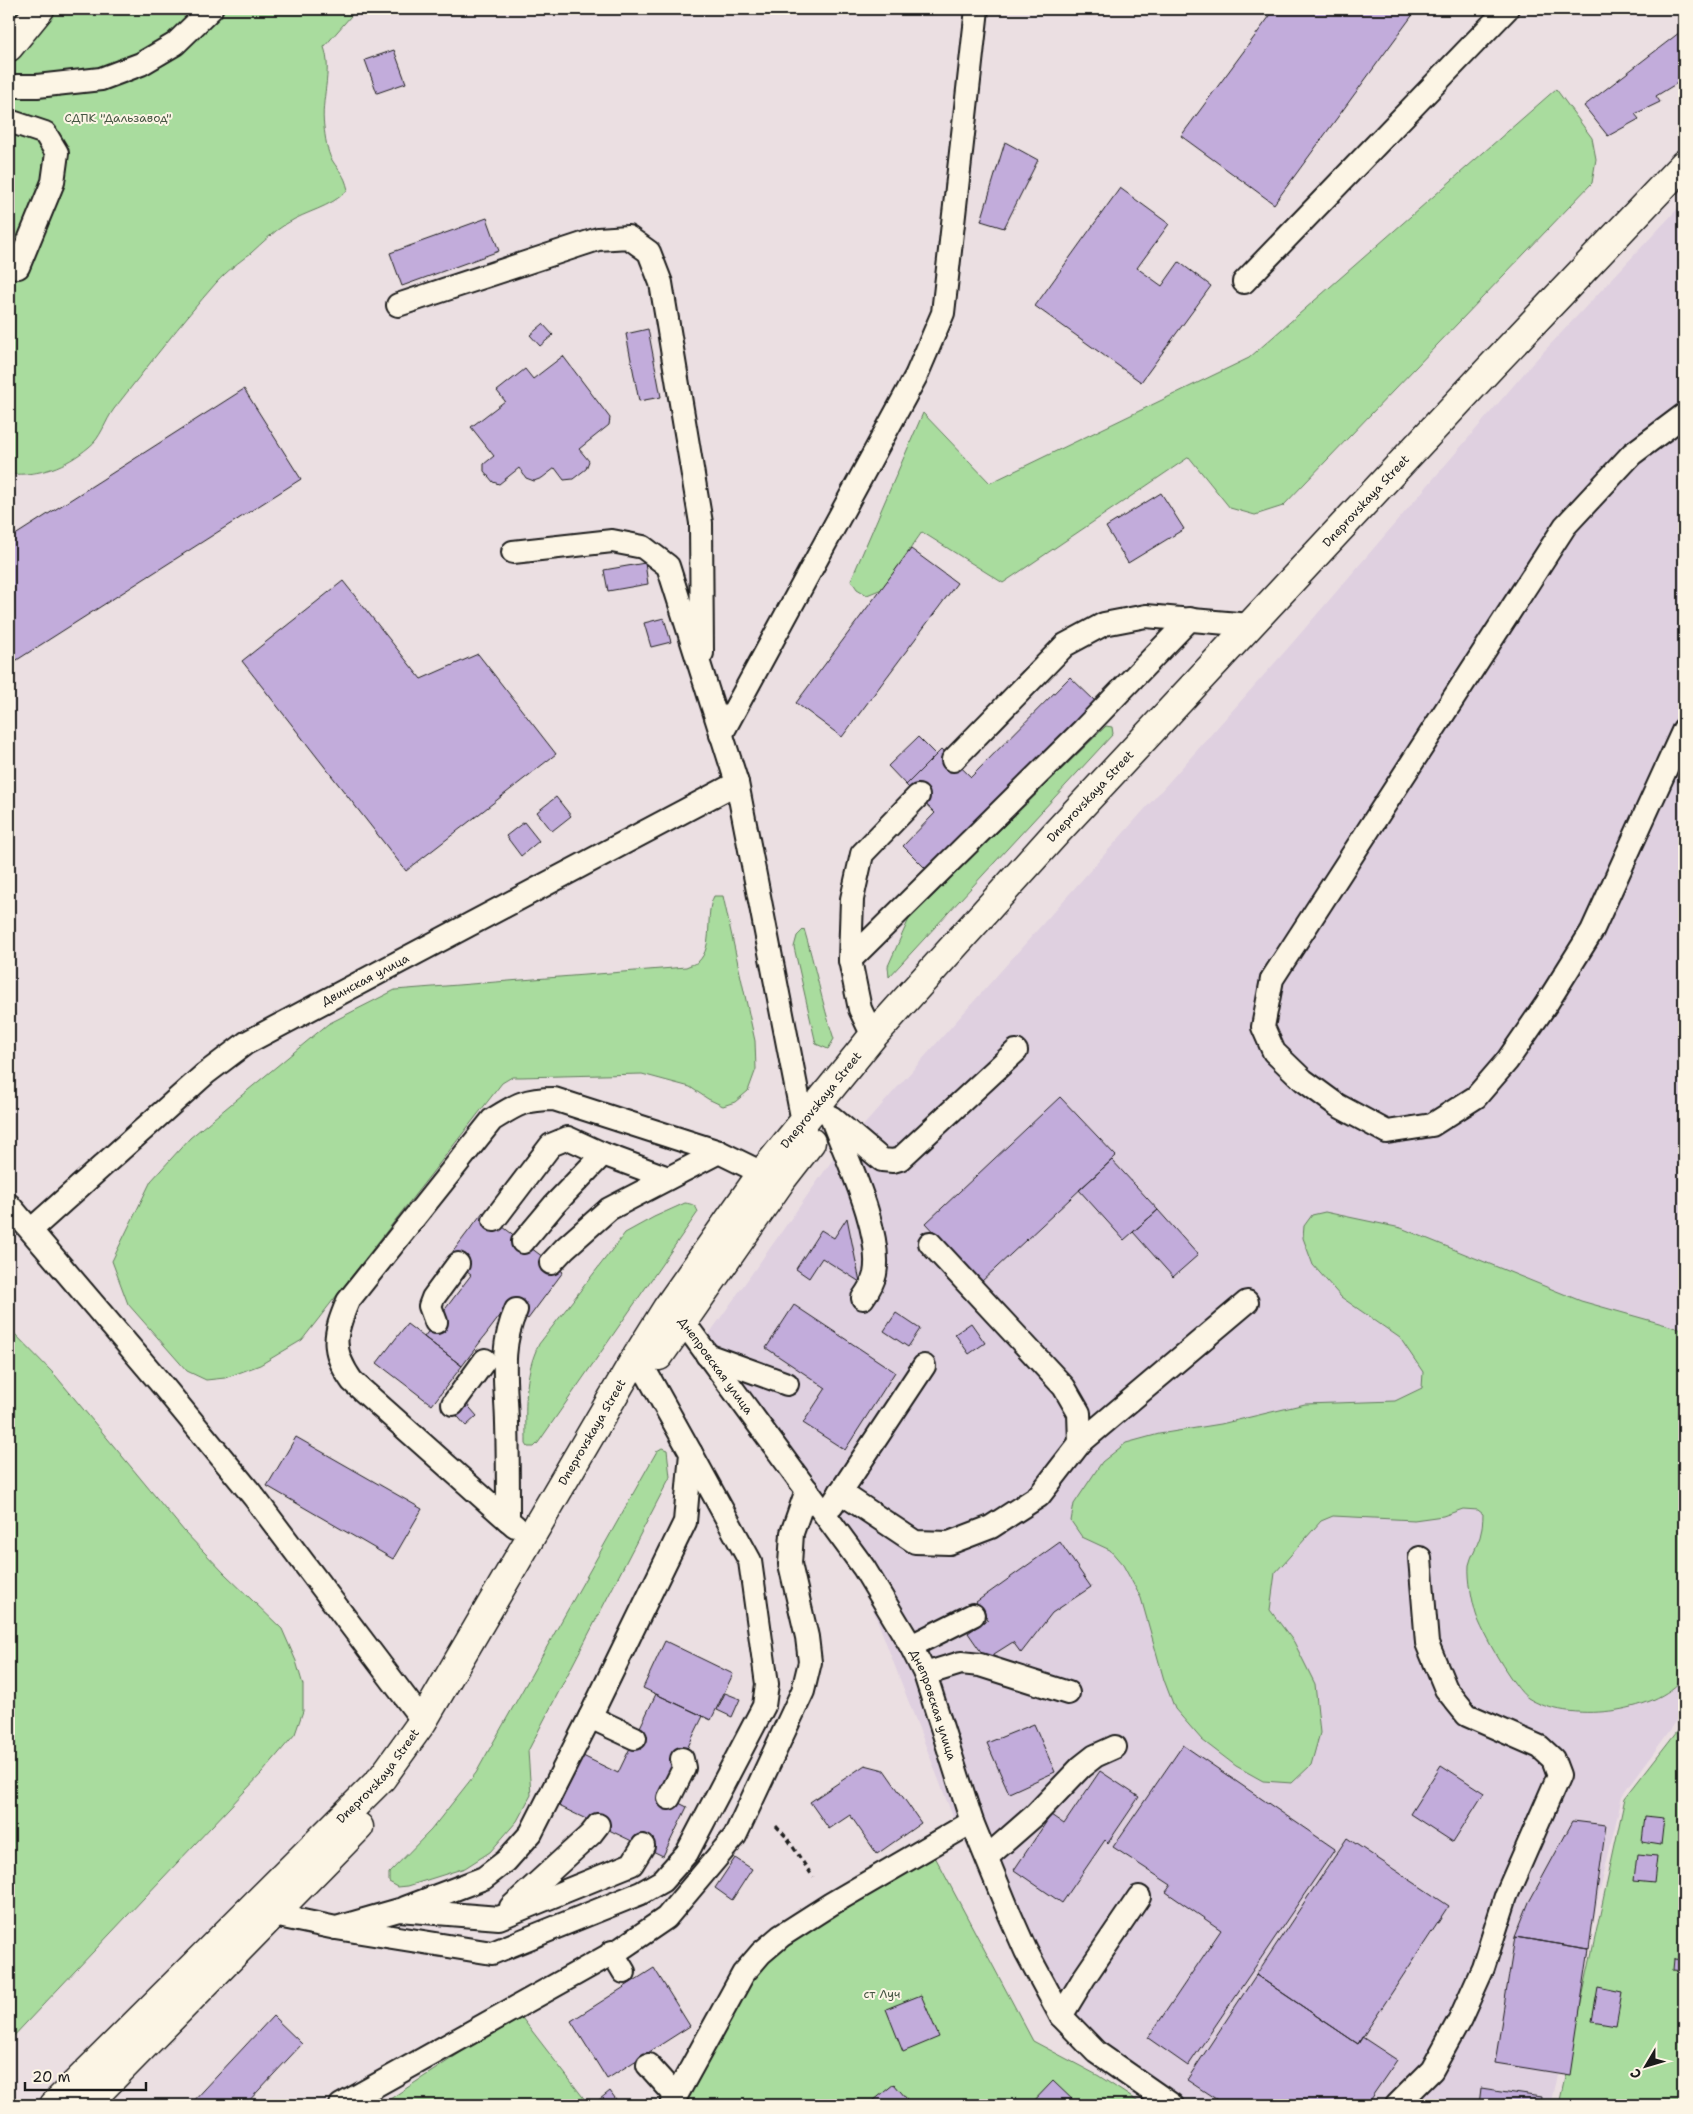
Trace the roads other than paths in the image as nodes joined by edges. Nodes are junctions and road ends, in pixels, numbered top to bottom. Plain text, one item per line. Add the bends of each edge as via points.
1 (40, 9) edge
2 (211, 9) edge
3 (977, 9) edge
4 (1507, 9) edge
5 (9, 47) edge
6 (9, 86) edge
7 (9, 121) edge
8 (1684, 164) edge
9 (1684, 188) edge
10 (18, 267) dead end
11 (1244, 282) dead end
12 (398, 305) dead end
13 (1684, 415) edge
14 (513, 552) dead end
15 (1190, 619) junction
16 (1250, 625) junction
17 (702, 676) junction
18 (1684, 729) edge
19 (721, 735) junction
20 (953, 760) dead end
21 (737, 782) junction
22 (918, 796) dead end
23 (850, 960) junction
24 (873, 1036) junction
25 (1016, 1051) dead end
26 (831, 1117) junction
27 (803, 1122) junction
28 (719, 1152) junction
29 (603, 1154) junction
30 (762, 1173) junction
31 (668, 1178) junction
32 (9, 1205) edge
33 (494, 1220) dead end
34 (31, 1230) junction
35 (523, 1242) dead end
36 (930, 1243) dead end
37 (551, 1263) dead end
38 (458, 1264) dead end
39 (863, 1298) dead end
40 (1247, 1302) dead end
41 (516, 1310) dead end
42 (675, 1314) junction
43 (436, 1322) dead end
44 (707, 1355) junction
45 (924, 1366) dead end
46 (640, 1369) junction
47 (503, 1374) junction
48 (787, 1384) dead end
49 (453, 1404) dead end
50 (1080, 1443) junction
51 (691, 1453) junction
52 (807, 1490) junction
53 (840, 1492) junction
54 (826, 1514) junction
55 (508, 1520) junction
56 (529, 1539) junction
57 (1420, 1558) dead end
58 (973, 1615) dead end
59 (911, 1646) junction
60 (925, 1674) junction
61 (1068, 1693) dead end
62 (590, 1717) junction
63 (423, 1721) junction
64 (635, 1738) dead end
65 (1115, 1747) dead end
66 (682, 1759) dead end
67 (669, 1798) dead end
68 (972, 1822) junction
69 (598, 1825) dead end
70 (643, 1846) dead end
71 (987, 1857) junction
72 (1139, 1897) dead end
73 (399, 1910) junction
74 (274, 1915) junction
75 (499, 1918) junction
76 (336, 1928) junction
77 (612, 1952) junction
78 (624, 1972) dead end
79 (1061, 2016) junction
80 (648, 2065) dead end
81 (673, 2100) edge
82 (54, 2105) edge
83 (86, 2105) edge
84 (341, 2105) edge
85 (1172, 2105) edge
86 (1396, 2105) edge

1 - 5 main road
2 - 6 lane via 175,44 141,64 101,79
3 - 19 lane via 943,313 916,376
4 - 11 lane
7 - 10 lane via 45,133 57,153 53,182
8 - 16 main road, Dneprovskaya Street
9 - 26 main road, Dneprovskaya Street via 1067,844
12 - 17 lane via 598,239 628,237 649,252 661,283 701,523
13 - 18 lane via 1632,454 1565,526 1272,979 1263,1027 1274,1052 1302,1080 1336,1105 1387,1132 1432,1125 1476,1097 1548,1003 1592,931
14 - 17 lane via 612,541 643,547 668,566
15 - 16 lane
15 - 20 lane via 1146,616 1104,624 1065,645
15 - 23 lane via 1083,730
16 - 24 main road, Dneprovskaya Street via 1063,825
17 - 19 lane
19 - 21 lane
21 - 27 lane
21 - 34 lane, Двинская улица via 246,1044 206,1074
22 - 23 lane via 862,854 852,899
23 - 24 lane via 860,1009
24 - 27 main road, Dneprovskaya Street
25 - 26 lane via 900,1159 882,1160
26 - 39 lane via 869,1218 875,1251 873,1282
26 - 42 main road, Dneprovskaya Street
27 - 30 main road, Dneprovskaya Street
28 - 30 lane
28 - 31 lane
28 - 55 lane via 554,1098 516,1104 492,1120 348,1301 338,1323 336,1344 340,1364 352,1381
29 - 31 lane
29 - 33 lane via 568,1138 551,1145
29 - 35 lane
30 - 42 main road, Dneprovskaya Street
31 - 37 lane via 609,1209
32 - 34 lane
34 - 63 lane via 254,1497
36 - 50 lane via 1064,1387 1079,1413
38 - 43 lane via 433,1298 430,1306
40 - 50 lane
41 - 47 lane via 508,1335
42 - 44 lane, Днепровская улица
42 - 46 main road, Dneprovskaya Street
44 - 48 lane
44 - 52 lane, Днепровская улица
45 - 53 lane
46 - 51 lane
46 - 56 main road, Dneprovskaya Street
46 - 74 main road, Dneprovskaya Street via 434,1735 392,1792
47 - 49 lane via 478,1353
47 - 55 lane
50 - 53 lane via 1039,1496 991,1527 949,1543 915,1542
51 - 62 lane via 685,1522
51 - 76 lane via 750,1561 767,1684 764,1706 687,1853 662,1881 641,1893 492,1953
52 - 54 lane, Днепровская улица
52 - 77 lane via 792,1533 790,1564 810,1662 803,1690 735,1836 666,1918
53 - 54 lane
54 - 59 lane, Днепровская улица via 864,1568
55 - 56 lane
56 - 63 main road, Dneprovskaya Street
57 - 86 lane via 1427,1643 1446,1689 1467,1715 1540,1747 1553,1759 1559,1775 1506,1896 1483,1968 1460,2018 1432,2070
58 - 59 lane
59 - 60 lane, Днепровская улица
60 - 61 lane via 960,1663 980,1665
60 - 68 lane, Днепровская улица
62 - 64 lane
62 - 73 lane via 531,1833 506,1861 484,1878
63 - 82 main road, Dneprovskaya Street via 382,1778
65 - 71 lane via 1081,1767 1035,1815
66 - 67 lane via 684,1768
68 - 71 lane, Днепровская улица
68 - 81 lane via 831,1904 761,1953 742,1974
69 - 75 lane
70 - 75 lane via 632,1864
71 - 79 lane, Днепровская улица via 1026,1951
72 - 79 lane
73 - 75 lane
73 - 76 lane
74 - 76 lane
74 - 83 main road, Dneprovskaya Street
77 - 78 lane
77 - 84 lane
79 - 85 lane, Днепровская улица via 1096,2052
80 - 81 lane

